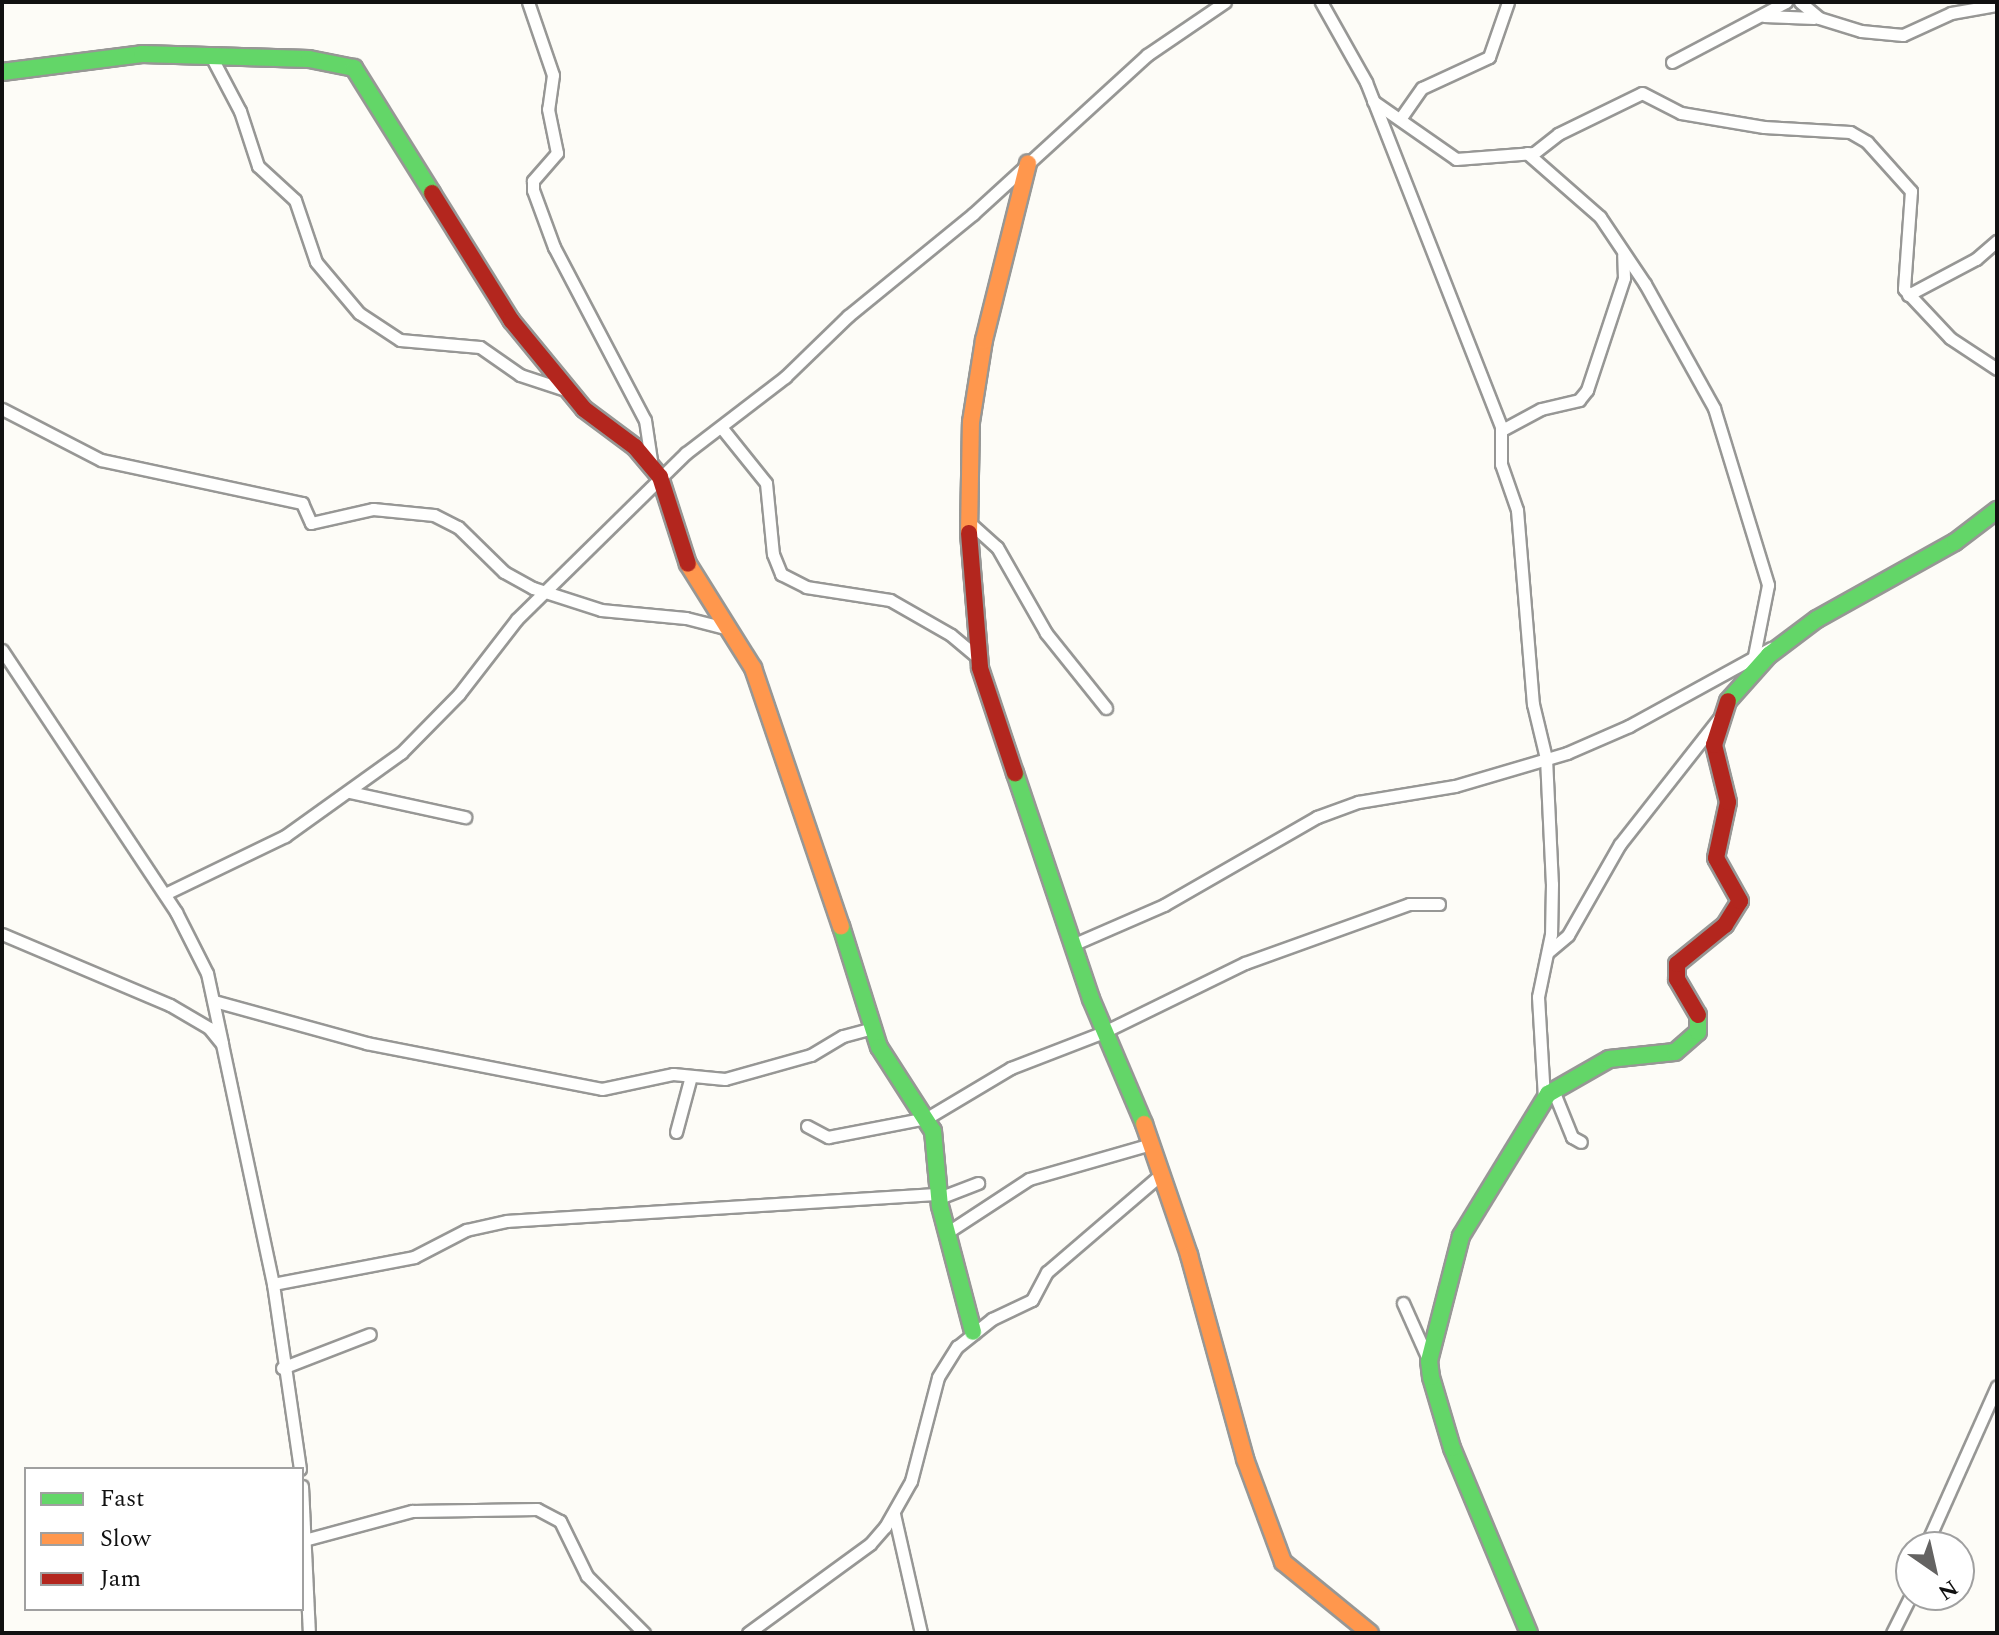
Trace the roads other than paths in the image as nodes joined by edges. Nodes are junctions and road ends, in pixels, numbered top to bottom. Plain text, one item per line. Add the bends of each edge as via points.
1 (528, 2) edge
2 (1225, 2) edge
3 (1321, 2) edge
4 (1508, 2) edge
5 (1786, 2) edge
6 (1800, 2) edge
7 (1997, 5) edge
8 (1763, 16) junction
9 (1819, 18) junction
10 (212, 58) junction
11 (1672, 62) dead end
12 (2, 72) edge
13 (1373, 100) junction
14 (1400, 119) junction
15 (1527, 153) junction
16 (1028, 163) junction
17 (1997, 241) edge
18 (1623, 250) junction
19 (1908, 295) junction
20 (1997, 369) edge
21 (569, 392) junction
22 (2, 409) edge
23 (721, 427) junction
24 (1502, 430) junction
25 (656, 472) junction
26 (1997, 510) edge
27 (970, 523) junction
28 (544, 591) junction
29 (732, 630) junction
30 (1796, 635) junction
31 (2, 650) edge
32 (1754, 656) junction
33 (978, 658) junction
34 (1106, 708) dead end
35 (1720, 717) junction
36 (1546, 758) junction
37 (350, 792) junction
38 (465, 817) dead end
39 (165, 894) junction
40 (1439, 904) dead end
41 (2, 934) edge
42 (1072, 945) junction
43 (1548, 952) junction
44 (214, 1001) junction
45 (872, 1028) junction
46 (1104, 1032) junction
47 (222, 1044) junction
48 (691, 1076) junction
49 (1549, 1094) junction
50 (927, 1118) junction
51 (807, 1126) dead end
52 (676, 1132) dead end
53 (1581, 1142) dead end
54 (1151, 1144) junction
55 (1160, 1175) junction
56 (978, 1183) dead end
57 (939, 1196) junction
58 (948, 1232) junction
59 (273, 1284) junction
60 (1403, 1303) dead end
61 (973, 1332) junction
62 (370, 1334) dead end
63 (1429, 1361) junction
64 (282, 1368) junction
65 (1997, 1386) edge
66 (300, 1467) edge
67 (304, 1504) edge
68 (894, 1514) junction
69 (1932, 1531) edge
70 (308, 1539) junction
71 (1903, 1611) edge
72 (309, 1633) edge
73 (644, 1633) edge
74 (748, 1633) edge
75 (921, 1633) edge
76 (1370, 1633) edge
77 (1529, 1633) edge
78 (1892, 1633) edge

1 - 25 street via 553,75 549,116 557,153 533,181 533,190 554,247 645,420
2 - 16 street via 1147,55
3 - 13 street
4 - 14 street via 1489,57 1422,88
5 - 8 street
6 - 9 street
7 - 9 street via 1951,13 1903,35 1861,31
8 - 9 street
8 - 11 street
10 - 12 street via 142,54
10 - 21 street via 240,111 258,166 295,200 316,262 359,313 400,340 480,347 520,375
10 - 21 street via 309,59 354,68 501,307
13 - 14 street
13 - 24 street
14 - 15 street via 1449,157
15 - 18 street via 1589,203
15 - 19 street via 1642,93 1681,113 1764,127 1850,132 1867,142 1909,187 1911,242 1902,284
16 - 23 street
16 - 27 street via 975,387 967,470
17 - 19 street via 1976,259
18 - 24 street via 1624,278 1587,390 1579,400 1541,409
18 - 32 street via 1714,408 1746,504 1768,585
19 - 20 street via 1950,338
21 - 25 street
22 - 28 street via 101,460 302,503 311,523 373,509 434,515 458,527 504,572
23 - 25 street
23 - 33 street via 766,483 773,554 781,574 806,587 890,600 951,635
24 - 36 street via 1501,464 1521,539 1533,704
25 - 28 street
25 - 29 street via 680,551
26 - 30 street via 1955,542 1858,593
27 - 33 street
27 - 34 street via 997,547 1046,633
28 - 29 street via 601,610 686,618
28 - 37 street via 426,731
29 - 45 street via 765,695 857,968
30 - 32 street
30 - 35 street via 1769,655
31 - 39 street
32 - 36 street via 1629,726
33 - 42 street
35 - 43 street via 1620,844 1568,935
35 - 49 street via 1714,745 1728,812 1716,858 1740,901 1725,925 1677,964 1677,979 1700,1019 1698,1032 1675,1052 1609,1059
36 - 42 street via 1455,786 1339,808 1254,850 1164,905
36 - 43 street via 1552,884
37 - 38 street
37 - 39 street via 256,852
39 - 44 street via 201,958
40 - 46 street via 1406,905 1245,963
41 - 47 street via 170,1005 209,1028
42 - 46 street
43 - 49 street via 1538,997
44 - 47 street
44 - 48 street via 366,1043 591,1088
45 - 48 street via 843,1036 811,1055 725,1079
45 - 50 street via 886,1061
46 - 50 street via 1011,1068
46 - 54 street
47 - 59 street
48 - 52 street
49 - 53 street via 1572,1137
49 - 63 street via 1461,1236
50 - 51 street via 828,1137
50 - 57 street via 935,1141
54 - 55 street
54 - 58 street via 1029,1179
55 - 61 street via 1047,1272 1032,1300
55 - 76 street via 1189,1255 1245,1459 1283,1562
56 - 57 street
57 - 58 street
57 - 59 street via 507,1221 466,1230 414,1257
58 - 61 street
59 - 64 street
60 - 63 street
61 - 68 street via 948,1357 938,1377 911,1481
62 - 64 street
63 - 77 street via 1452,1448
64 - 66 street
65 - 69 street
67 - 70 street
68 - 74 street via 870,1544
68 - 75 street
70 - 72 street
70 - 73 street via 412,1511 537,1509 560,1521 587,1576
71 - 78 street

